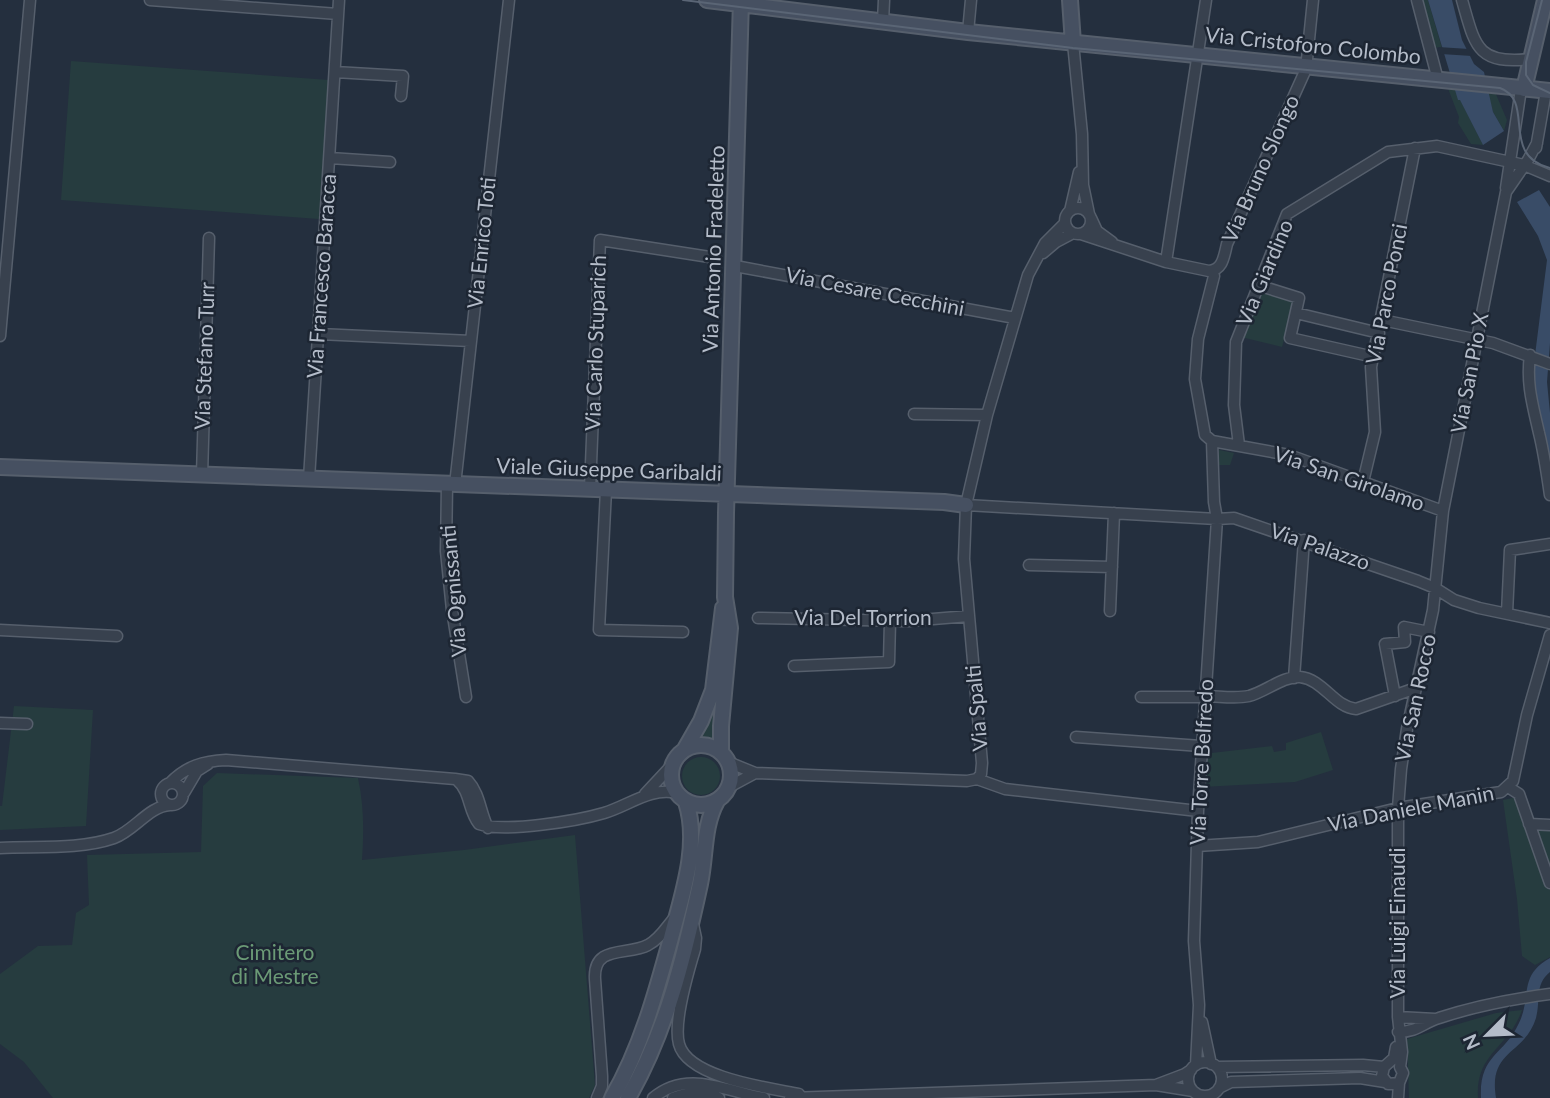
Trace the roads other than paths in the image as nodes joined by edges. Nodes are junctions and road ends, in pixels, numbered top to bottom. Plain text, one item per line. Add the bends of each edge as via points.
1 (30, 0) edge
2 (150, 0) edge
3 (339, 0) edge
4 (509, 0) edge
5 (707, 0) edge
6 (884, 0) edge
7 (971, 0) edge
8 (1070, 0) edge
9 (1206, 0) edge
10 (1313, 0) edge
11 (1417, 0) edge
12 (1462, 0) edge
13 (1545, 0) edge
14 (741, 2) edge
15 (795, 6) edge
16 (338, 14) junction
17 (883, 22) junction
18 (968, 32) junction
19 (1073, 43) junction
20 (1199, 56) junction
21 (1530, 59) junction
22 (1307, 66) junction
23 (335, 72) junction
24 (1438, 80) junction
25 (1523, 89) junction
26 (1548, 91) edge
27 (401, 96) dead end
28 (1536, 144) junction
29 (1415, 148) junction
30 (330, 158) junction
31 (1081, 161) junction
32 (390, 162) dead end
33 (1510, 162) junction
34 (1524, 165) junction
35 (1535, 169) junction
36 (1550, 176) edge
37 (1506, 192) junction
38 (1070, 211) junction
39 (1090, 216) junction
40 (1065, 223) junction
41 (1077, 233) junction
42 (209, 238) dead end
43 (1122, 247) junction
44 (716, 258) dead end
45 (1034, 261) junction
46 (1166, 262) junction
47 (735, 266) junction
48 (1215, 273) junction
49 (1260, 283) junction
50 (1296, 313) junction
51 (1015, 318) junction
52 (1382, 320) junction
53 (1379, 333) junction
54 (319, 334) junction
55 (0, 336) edge
56 (1475, 339) junction
57 (471, 341) junction
58 (1532, 356) junction
59 (1374, 357) junction
60 (1549, 363) edge
61 (914, 414) dead end
62 (987, 415) junction
63 (1212, 441) junction
64 (1239, 445) junction
65 (0, 467) edge
66 (202, 475) junction
67 (309, 479) junction
68 (1363, 482) junction
69 (451, 485) junction
70 (590, 489) junction
71 (606, 490) junction
72 (727, 495) junction
73 (1550, 495) edge
74 (965, 505) junction
75 (1443, 511) junction
76 (1114, 513) junction
77 (1217, 519) junction
78 (1304, 540) junction
79 (1550, 544) edge
80 (1029, 565) dead end
81 (1112, 567) junction
82 (1435, 588) junction
83 (725, 597) junction
84 (1111, 611) dead end
85 (1507, 613) junction
86 (969, 616) junction
87 (758, 618) dead end
88 (890, 621) junction
89 (1550, 623) edge
90 (0, 630) edge
91 (683, 632) dead end
92 (1429, 632) junction
93 (1550, 635) edge
94 (117, 636) dead end
95 (794, 666) dead end
96 (1294, 678) junction
97 (1416, 688) junction
98 (466, 696) dead end
99 (1205, 696) junction
100 (1395, 696) junction
101 (1141, 697) dead end
102 (0, 723) edge
103 (27, 724) dead end
104 (1076, 737) dead end
105 (1202, 746) junction
106 (685, 749) junction
107 (724, 757) junction
108 (218, 760) junction
109 (672, 765) junction
110 (755, 773) junction
111 (977, 779) junction
112 (170, 783) junction
113 (729, 787) junction
114 (1508, 787) junction
115 (161, 793) junction
116 (184, 793) junction
117 (642, 797) junction
118 (681, 797) junction
119 (717, 801) junction
120 (170, 805) junction
121 (1398, 808) junction
122 (1198, 811) junction
123 (147, 817) junction
124 (1529, 824) junction
125 (1550, 825) edge
126 (1197, 846) junction
127 (0, 848) edge
128 (1550, 883) edge
129 (677, 914) junction
130 (692, 918) junction
131 (1550, 994) edge
132 (1199, 1005) junction
133 (1398, 1017) junction
134 (1435, 1019) junction
135 (1399, 1034) junction
136 (1214, 1065) junction
137 (1391, 1066) junction
138 (1194, 1067) junction
139 (1385, 1082) junction
140 (1399, 1083) junction
141 (1153, 1086) junction
142 (1219, 1088) junction
143 (1198, 1095) edge
144 (816, 1097) edge
145 (597, 1098) edge
146 (612, 1098) edge
147 (628, 1098) edge
148 (653, 1098) edge
149 (673, 1098) edge
150 (719, 1098) edge
151 (764, 1098) edge
152 (790, 1098) edge
153 (1398, 1098) edge

1 - 55 street
2 - 16 street
3 - 16 street, Via Francesco Baracca
4 - 57 street, Via Enrico Toti
5 - 14 street, Via Cristoforo Colombo
6 - 17 street
7 - 18 street
8 - 19 street
9 - 20 street
10 - 22 street, Via Bruno Slongo
11 - 24 street
12 - 21 street via 1473,35 1487,55 1499,60
13 - 21 street
14 - 15 street, Via Cristoforo Colombo
14 - 47 street, Via Antonio Fradeletto
15 - 17 street, Via Cristoforo Colombo
16 - 23 street, Via Francesco Baracca
17 - 18 street, Via Cristoforo Colombo
18 - 19 street, Via Cristoforo Colombo
19 - 20 street, Via Cristoforo Colombo
19 - 31 street
20 - 22 street, Via Cristoforo Colombo
20 - 46 street
21 - 25 street
22 - 24 street, Via Cristoforo Colombo
22 - 48 street, Via Bruno Slongo
23 - 27 street via 403,76
23 - 30 street, Via Francesco Baracca
24 - 25 street, Via Cristoforo Colombo
25 - 26 street, Via Cristoforo Colombo
25 - 33 street
26 - 28 street
28 - 34 street, Via San Pio X
28 - 35 street
29 - 33 street, Via Giardino via 1437,146
29 - 49 street, Via Giardino via 1388,152 1287,214
29 - 52 street, Via Parco Ponci
30 - 32 street
30 - 54 street, Via Francesco Baracca
31 - 38 street
31 - 39 street
33 - 34 street, Via Giardino
33 - 37 street
34 - 35 street, Via Giardino
34 - 37 street, Via San Pio X
35 - 36 street, Via Giardino
37 - 56 street, Via San Pio X
38 - 39 street via 1078,208
38 - 40 street
39 - 41 street via 1090,227
39 - 43 street via 1097,231
40 - 41 street
40 - 45 street, Via Spalti
41 - 43 street
41 - 45 street via 1056,242
42 - 66 street, Via Stefano Turr
43 - 46 street
44 - 70 street, Via Carlo Stuparich via 600,240
45 - 51 street, Via Spalti
46 - 48 street
47 - 51 street, Via Cesare Cecchini
47 - 72 street, Via Antonio Fradeletto
48 - 63 street, Via Bruno Slongo via 1198,339 1195,379 1205,435
49 - 50 street via 1299,298
49 - 64 street, Via Giardino via 1236,342 1234,405
50 - 53 street
50 - 59 street via 1290,338
51 - 62 street, Via Spalti
52 - 53 street, Via Parco Ponci
52 - 56 street
53 - 59 street, Via Parco Ponci
54 - 57 street
54 - 67 street, Via Francesco Baracca
56 - 58 street
56 - 75 street, Via San Pio X
57 - 69 street, Via Enrico Toti
58 - 60 street
58 - 73 street via 1529,394
59 - 68 street, Via Parco Ponci via 1376,432
61 - 62 street
62 - 74 street, Via Spalti
63 - 64 street, Via San Girolamo
63 - 77 street, Via Bruno Slongo
64 - 68 street, Via San Girolamo via 1289,455
65 - 66 street, Viale Giuseppe Garibaldi
66 - 67 street, Viale Giuseppe Garibaldi
67 - 69 street, Viale Giuseppe Garibaldi
68 - 75 street, Via San Girolamo
69 - 70 street, Viale Giuseppe Garibaldi
69 - 98 street, Via Ognissanti via 446,551
70 - 71 street, Viale Giuseppe Garibaldi
71 - 72 street, Viale Giuseppe Garibaldi
71 - 91 street via 599,630
72 - 74 street, Viale Giuseppe Garibaldi
72 - 83 street, Via Antonio Fradeletto
74 - 76 street, Viale Giuseppe Garibaldi
74 - 86 street, Via Spalti
75 - 82 street, Via San Pio X
76 - 77 street, Viale Giuseppe Garibaldi
76 - 81 street
77 - 78 street, Via Palazzo via 1234,518
77 - 99 street, Via Torre Belfredo
78 - 82 street, Via Palazzo
78 - 96 street
79 - 85 street via 1510,550
80 - 81 street
81 - 84 street
82 - 85 street, Via Palazzo via 1454,600
82 - 92 street, Via San Rocco
83 - 106 street via 713,690
83 - 107 street via 730,628 721,726
85 - 89 street, Via Palazzo
86 - 88 street, Via Del Torrion
86 - 111 street, Via Spalti via 982,763
87 - 88 street, Via Del Torrion
88 - 95 street via 889,662
90 - 94 street
92 - 97 street, Via San Rocco
92 - 100 street via 1404,627 1405,642 1385,644
93 - 114 street, Via Daniele Manin
96 - 99 street via 1248,696
96 - 100 street via 1313,682 1348,708
97 - 100 street
97 - 121 street, Via San Rocco
99 - 101 street
99 - 105 street, Via Torre Belfredo
102 - 103 street
104 - 105 street
105 - 122 street, Via Torre Belfredo
106 - 107 street via 704,745
106 - 109 street
107 - 110 street
107 - 113 street via 731,770
108 - 112 street via 191,766
108 - 116 street via 197,771
108 - 117 street via 468,781 488,828 602,814
109 - 117 street
109 - 118 street via 672,784
110 - 111 street
110 - 113 street
111 - 122 street, Via Spalti via 1005,789
112 - 115 street
112 - 116 street via 178,784
113 - 119 street
114 - 121 street, Via Daniele Manin via 1492,794
114 - 124 street via 1519,794
115 - 120 street
115 - 123 street
116 - 120 street via 180,803
117 - 118 street via 663,790
118 - 119 street via 701,806
118 - 129 street via 692,829
119 - 130 street via 707,822 704,866
120 - 123 street
121 - 126 street, Via Daniele Manin via 1258,842
121 - 133 street, Via Luigi Einaudi
122 - 126 street, Via Torre Belfredo
123 - 127 street via 126,832 92,843
124 - 125 street
124 - 128 street
126 - 132 street, Via Torre Belfredo via 1194,941
129 - 145 street via 652,943 607,954 596,966 602,1076
129 - 146 street via 653,1004
130 - 144 street via 695,949 678,1025 684,1055 701,1068 740,1083
130 - 147 street via 666,1018
131 - 134 street
132 - 136 street, Via Torre Belfredo
132 - 138 street, Via Torre Belfredo
133 - 134 street
133 - 135 street, Via Luigi Einaudi
134 - 135 street
135 - 137 street, Via Luigi Einaudi
136 - 137 street
136 - 138 street
136 - 142 street via 1222,1077
137 - 139 street via 1381,1073
137 - 140 street via 1403,1073
138 - 141 street
138 - 143 street via 1188,1079
139 - 140 street
139 - 142 street via 1360,1078 1231,1082
140 - 153 street
141 - 143 street
141 - 144 street
142 - 143 street via 1210,1096
144 - 152 street
148 - 151 street via 665,1089 692,1082
149 - 150 street via 687,1093

